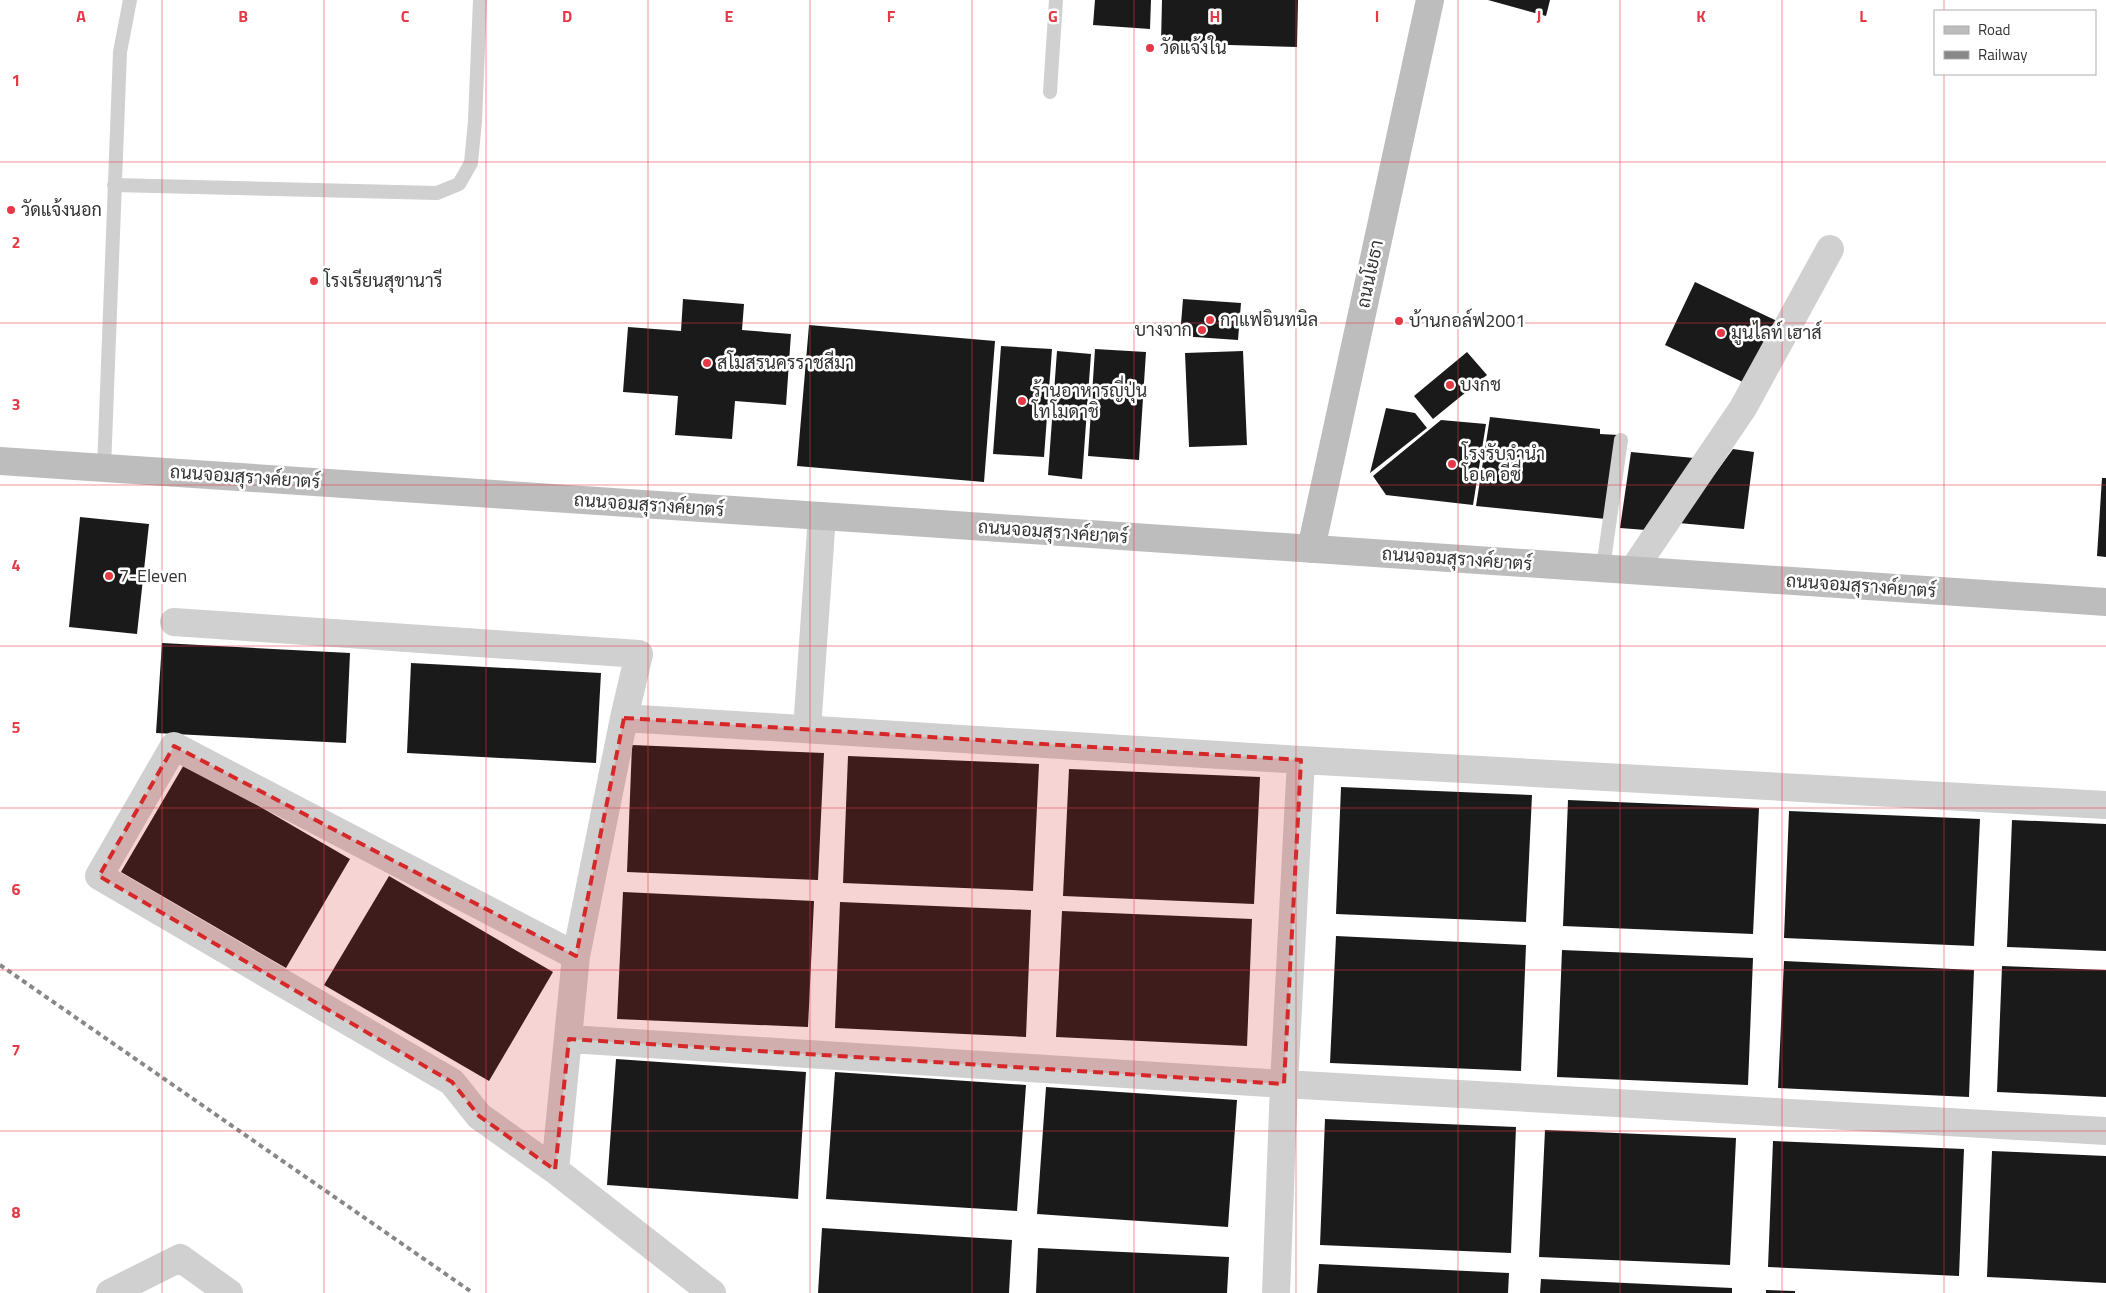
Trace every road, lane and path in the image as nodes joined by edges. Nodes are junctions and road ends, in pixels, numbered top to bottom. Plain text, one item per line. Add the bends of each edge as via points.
1 (130, 0) edge
2 (480, 0) edge
3 (1056, 0) edge
4 (1430, 0) edge
5 (1050, 92) dead end
6 (114, 185) junction
7 (1830, 249) dead end
8 (1621, 440) dead end
9 (0, 461) edge
10 (104, 468) junction
11 (822, 516) junction
12 (1311, 549) junction
13 (1603, 568) junction
14 (1633, 570) junction
15 (2106, 602) edge
16 (174, 622) dead end
17 (624, 718) junction
18 (807, 729) junction
19 (1301, 760) junction
20 (2106, 804) edge
21 (576, 956) junction
22 (569, 1039) junction
23 (1284, 1084) junction
24 (2106, 1131) edge
25 (554, 1170) junction
26 (110, 1293) edge
27 (229, 1293) edge
28 (712, 1293) edge
29 (1276, 1293) edge

1 - 6 lane via 120,52
2 - 6 lane via 470,163 458,184 437,193
3 - 5 lane
4 - 12 main road, ถนนโยธา
6 - 10 lane
7 - 14 street via 1743,408
8 - 13 lane
9 - 10 main road, ถนนจอมสุรางค์ยาตร์
10 - 11 main road, ถนนจอมสุรางค์ยาตร์
11 - 12 main road, ถนนจอมสุรางค์ยาตร์
11 - 18 street
12 - 13 main road, ถนนจอมสุรางค์ยาตร์
13 - 14 main road, ถนนจอมสุรางค์ยาตร์
14 - 15 main road, ถนนจอมสุรางค์ยาตร์
16 - 17 street via 639,654
17 - 18 street
17 - 21 street
18 - 19 street
19 - 20 street
19 - 23 street
21 - 22 street
21 - 25 street via 174,746 99,876 452,1082 480,1116
22 - 23 street
22 - 25 street
23 - 24 street
23 - 29 street
25 - 28 street
26 - 27 street via 180,1258

